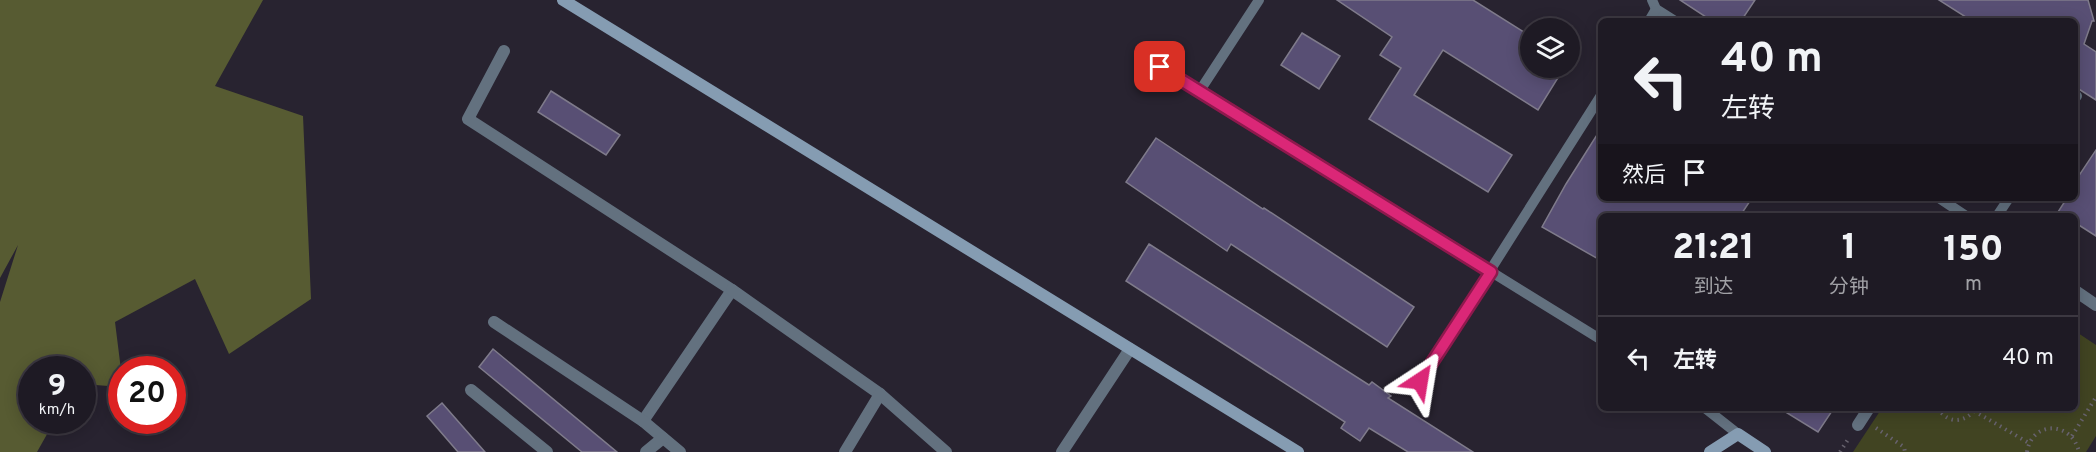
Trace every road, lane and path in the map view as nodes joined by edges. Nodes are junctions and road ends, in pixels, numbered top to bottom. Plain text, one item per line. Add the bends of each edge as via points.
1 (563, 0) edge
2 (1259, 0) edge
3 (1654, 4) edge
4 (1671, 18) edge
5 (504, 51) dead end
6 (1160, 67) dead end
7 (1199, 92) junction
8 (1598, 100) edge
9 (1943, 201) edge
10 (1961, 213) edge
11 (1491, 272) junction
12 (732, 290) junction
13 (2078, 293) edge
14 (2096, 305) edge
15 (494, 322) dead end
16 (1598, 338) edge
17 (1130, 349) junction
18 (1420, 381) dead end
19 (471, 390) dead end
20 (880, 394) junction
21 (2096, 397) edge
22 (1709, 411) edge
23 (1940, 411) edge
24 (1973, 411) edge
25 (1978, 411) edge
26 (1863, 417) edge
27 (643, 421) junction
28 (1738, 434) junction
29 (2072, 436) junction
30 (663, 438) junction
31 (2029, 443) junction
32 (1066, 451) edge
33 (547, 452) edge
34 (646, 452) edge
35 (680, 452) edge
36 (845, 452) edge
37 (946, 452) edge
38 (1298, 452) edge
39 (1710, 452) edge
40 (1765, 452) edge
41 (1905, 452) edge
42 (2027, 452) edge
43 (2079, 452) edge

1 - 17 street
2 - 7 lane
3 - 4 lane
5 - 12 street via 468,119
6 - 7 lane
7 - 11 lane
8 - 11 lane
9 - 10 lane
11 - 16 lane
11 - 18 lane
12 - 20 street
12 - 27 street
13 - 14 street
15 - 27 street
17 - 32 street
17 - 38 street
19 - 33 street
20 - 36 street
20 - 37 street
21 - 29 path
22 - 28 lane
23 - 24 path via 1953,420 1966,418
25 - 31 path
26 - 41 path via 1904,447
27 - 30 street
28 - 39 street
28 - 40 street
29 - 31 path via 2056,428 2047,429
29 - 43 path
30 - 34 street
30 - 35 street
31 - 42 path

